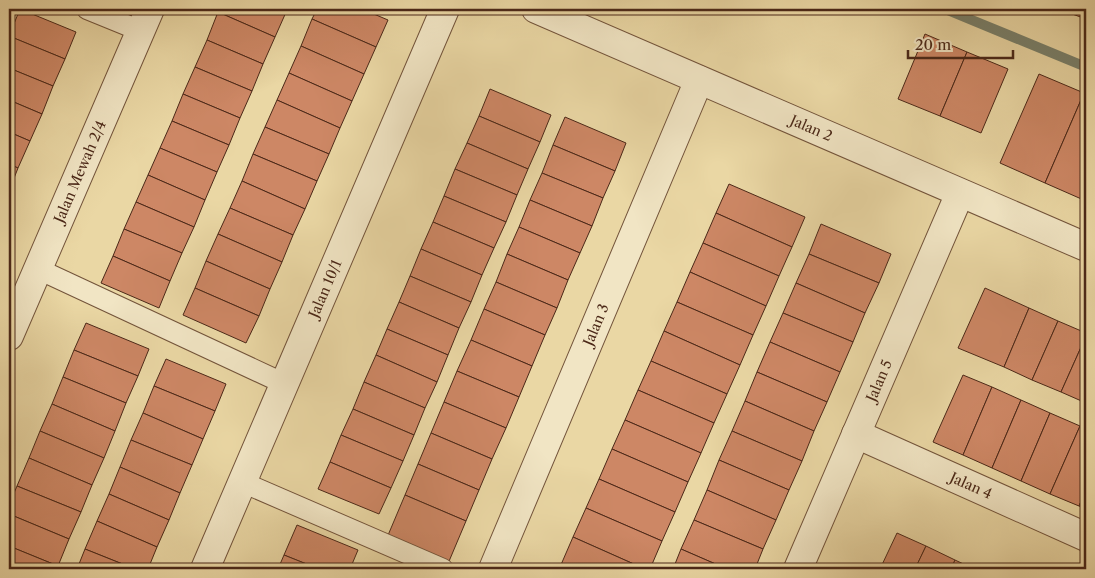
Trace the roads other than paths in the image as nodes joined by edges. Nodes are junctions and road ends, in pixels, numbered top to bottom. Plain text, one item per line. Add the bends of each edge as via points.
1 (88, 9) edge
2 (445, 9) edge
3 (536, 9) edge
4 (145, 20) edge
5 (699, 80) junction
6 (960, 193) junction
7 (1086, 247) edge
8 (38, 269) junction
9 (9, 336) edge
10 (285, 384) junction
11 (856, 434) junction
12 (242, 482) junction
13 (1086, 537) edge
14 (205, 569) edge
15 (443, 569) edge
16 (493, 569) edge
17 (798, 569) edge

1 - 4 lane
2 - 10 street, Jalan 10/1
3 - 5 street, Jalan 2
4 - 8 street, Jalan Mewah 2/4
5 - 6 street, Jalan 2
5 - 16 street, Jalan 3
6 - 7 street, Jalan 2
6 - 11 street, Jalan 5
8 - 9 street, Jalan Mewah 2/4
8 - 10 lane
10 - 12 street, Jalan 10/1
11 - 13 street, Jalan 4
11 - 17 street, Jalan 5
12 - 14 street, Jalan 10/1
12 - 15 lane

